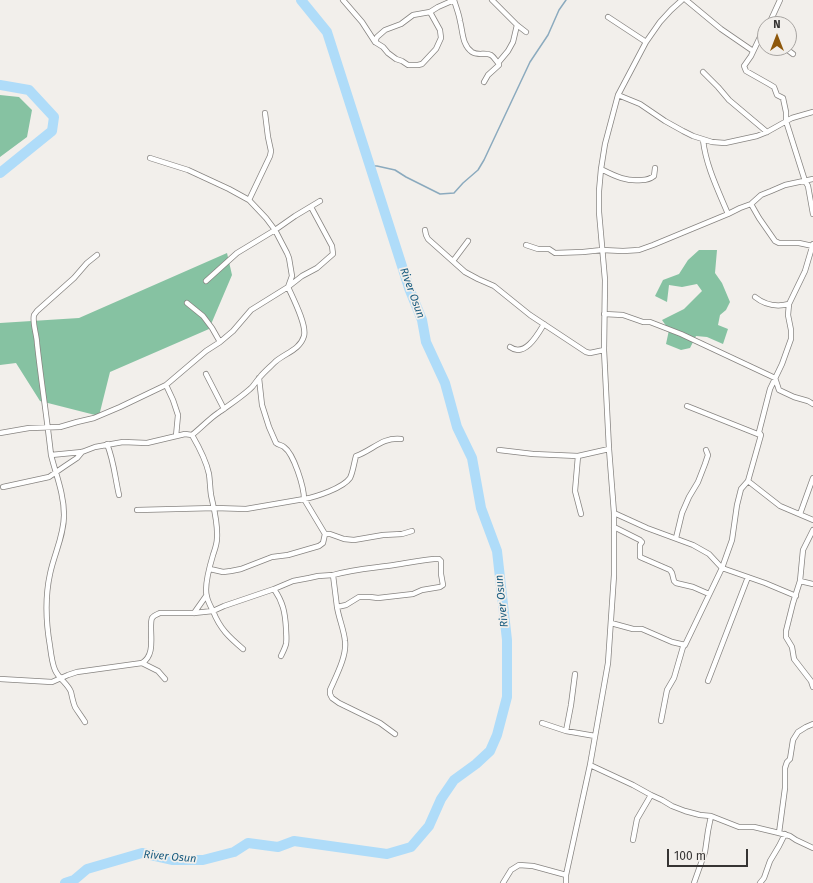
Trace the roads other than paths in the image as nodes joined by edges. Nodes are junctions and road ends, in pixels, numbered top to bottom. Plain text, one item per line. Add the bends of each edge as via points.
1 (343, 0) edge
2 (454, 0) edge
3 (492, 0) edge
4 (682, 0) edge
5 (686, 0) edge
6 (780, 0) edge
7 (430, 12) junction
8 (608, 16) dead end
9 (773, 16) edge
10 (517, 25) junction
11 (526, 32) dead end
12 (375, 42) junction
13 (646, 42) junction
14 (757, 43) edge
15 (753, 51) junction
16 (498, 63) junction
17 (703, 72) dead end
18 (484, 82) dead end
19 (618, 95) junction
20 (786, 112) junction
21 (813, 112) edge
22 (265, 113) dead end
23 (792, 118) junction
24 (786, 121) junction
25 (766, 132) junction
26 (703, 140) junction
27 (150, 158) dead end
28 (655, 168) dead end
29 (601, 169) junction
30 (813, 179) edge
31 (805, 181) junction
32 (249, 200) junction
33 (320, 201) dead end
34 (751, 204) junction
35 (311, 207) junction
36 (728, 214) junction
37 (813, 214) edge
38 (275, 230) junction
39 (425, 230) dead end
40 (468, 241) dead end
41 (526, 245) dead end
42 (813, 245) edge
43 (602, 250) junction
44 (97, 255) dead end
45 (453, 261) junction
46 (206, 281) dead end
47 (288, 287) junction
48 (755, 297) dead end
49 (187, 303) dead end
50 (789, 304) junction
51 (604, 314) junction
52 (544, 324) junction
53 (220, 342) junction
54 (510, 347) dead end
55 (604, 350) junction
56 (206, 374) dead end
57 (259, 378) junction
58 (775, 378) junction
59 (166, 385) junction
60 (813, 404) edge
61 (687, 406) dead end
62 (224, 409) junction
63 (48, 427) junction
64 (0, 433) edge
65 (192, 435) junction
66 (761, 435) junction
67 (176, 436) junction
68 (401, 439) dead end
69 (107, 444) junction
70 (609, 449) junction
71 (499, 450) dead end
72 (706, 450) dead end
73 (82, 452) junction
74 (51, 455) junction
75 (578, 456) junction
76 (56, 472) junction
77 (813, 478) edge
78 (748, 481) junction
79 (3, 487) dead end
80 (119, 495) dead end
81 (304, 499) junction
82 (215, 508) junction
83 (137, 510) dead end
84 (614, 513) junction
85 (581, 514) dead end
86 (800, 514) junction
87 (813, 520) edge
88 (614, 527) junction
89 (813, 530) edge
90 (412, 531) dead end
91 (325, 534) junction
92 (676, 538) junction
93 (722, 568) junction
94 (210, 569) junction
95 (333, 575) junction
96 (748, 577) junction
97 (800, 581) junction
98 (813, 584) edge
99 (274, 589) junction
100 (709, 594) junction
101 (206, 596) junction
102 (796, 596) junction
103 (337, 607) junction
104 (213, 611) junction
105 (194, 613) junction
106 (611, 623) junction
107 (684, 646) junction
108 (243, 649) dead end
109 (281, 656) dead end
110 (142, 663) junction
111 (575, 674) dead end
112 (0, 679) edge
113 (61, 679) junction
114 (165, 679) dead end
115 (708, 681) dead end
116 (813, 687) edge
117 (661, 721) dead end
118 (85, 722) dead end
119 (542, 723) dead end
120 (813, 724) edge
121 (566, 731) junction
122 (395, 734) dead end
123 (595, 736) junction
124 (590, 765) junction
125 (651, 795) junction
126 (711, 816) junction
127 (782, 833) junction
128 (633, 840) dead end
129 (813, 848) edge
130 (566, 875) junction
131 (503, 883) edge
132 (566, 883) edge
133 (694, 883) edge
134 (760, 883) edge

1 - 12 street
2 - 7 street
2 - 16 street via 465,43 474,53 490,55
3 - 10 street
4 - 13 street via 660,22
5 - 15 street
6 - 9 street
7 - 12 street via 413,15 401,24 385,30
7 - 12 street via 440,30 441,38 436,49 422,64 408,65
8 - 13 street
10 - 11 street
10 - 16 street via 513,42
13 - 19 street
14 - 15 street
15 - 20 street via 744,69 774,87 777,95 783,98
16 - 18 street
17 - 25 street via 729,100
19 - 26 street via 640,104 682,131
19 - 29 street
20 - 23 street
20 - 24 street
21 - 23 street
22 - 32 street via 271,151
23 - 24 street
24 - 25 street
24 - 31 street
25 - 26 street via 725,143
26 - 36 street via 707,164
27 - 32 street via 188,170
28 - 29 street via 652,178 641,180 621,178
29 - 43 street via 599,212
30 - 31 street
31 - 34 street via 761,195
31 - 37 street
32 - 38 street
33 - 35 street
34 - 36 street
34 - 42 street via 765,228 779,243
35 - 38 street
35 - 47 street via 332,246 333,254
36 - 43 street via 638,250
38 - 46 street via 237,253
38 - 47 street via 289,258 292,276
39 - 45 street via 428,239
40 - 45 street
41 - 43 street via 549,249 555,253
42 - 50 street via 805,271
43 - 51 street via 605,280
44 - 63 street via 34,315
45 - 52 street via 465,272 494,286
47 - 53 street via 251,310
47 - 57 street via 304,326 304,336 294,350 276,361
48 - 50 street via 766,304
49 - 53 street via 203,316
50 - 58 street via 790,338
51 - 55 street
51 - 58 street via 623,315 650,322
52 - 54 street via 528,346 518,350
52 - 55 street via 586,352
53 - 59 street
55 - 70 street
56 - 62 street
57 - 62 street via 237,401
57 - 81 street via 262,405 269,427 276,443 288,450 295,463
58 - 60 street via 779,390
58 - 66 street via 759,432
59 - 63 street via 94,418 60,427
59 - 67 street via 178,416
61 - 66 street
62 - 65 street
63 - 64 street
63 - 74 street
65 - 67 street
65 - 82 street via 206,462
66 - 78 street
67 - 69 street via 147,443
68 - 81 street via 388,439 366,453 356,456 350,478 346,482 317,496
69 - 73 street
69 - 80 street
70 - 75 street
70 - 84 street
71 - 75 street
72 - 92 street via 708,455 705,464 682,513
73 - 74 street
73 - 76 street
74 - 76 street
75 - 85 street via 575,491
76 - 79 street via 49,478
76 - 113 street via 63,503 63,526 49,578 47,626 53,664
77 - 86 street
78 - 86 street via 780,506
78 - 93 street via 741,489 732,540
81 - 82 street via 246,509
81 - 91 street
82 - 83 street
82 - 94 street via 217,538
84 - 88 street
84 - 92 street
86 - 87 street
88 - 100 street via 640,540 640,556 670,570 676,584 693,587
88 - 106 street
89 - 97 street via 803,550
90 - 91 street via 354,540
91 - 94 street via 320,546 272,557 232,571
92 - 93 street via 709,554
93 - 96 street
93 - 100 street
94 - 101 street
95 - 99 street via 293,581
95 - 103 street
95 - 103 street via 351,570 434,559 441,561 442,587 413,594 378,598 359,597
96 - 102 street
96 - 115 street
97 - 98 street
97 - 102 street
99 - 104 street
99 - 109 street via 282,603 285,619 287,641
100 - 107 street
101 - 104 street
101 - 105 street
102 - 116 street via 786,637 792,647 794,659
103 - 122 street via 345,648 330,694 332,698 380,723
104 - 105 street
104 - 108 street via 221,627
105 - 110 street via 160,613 152,618 151,652 149,658
106 - 107 street via 642,629
106 - 123 street via 608,663
107 - 117 street via 674,678 667,690
110 - 113 street via 77,672
110 - 114 street via 154,668
111 - 121 street
112 - 113 street via 52,682
113 - 118 street via 71,692 75,707
119 - 121 street
120 - 127 street via 798,732 785,768
121 - 123 street
123 - 124 street
124 - 125 street
124 - 130 street
125 - 126 street via 686,811
125 - 128 street via 637,818
126 - 127 street via 739,826
126 - 133 street via 705,852
127 - 129 street
127 - 134 street via 779,846
130 - 131 street via 519,865 511,870
130 - 132 street

